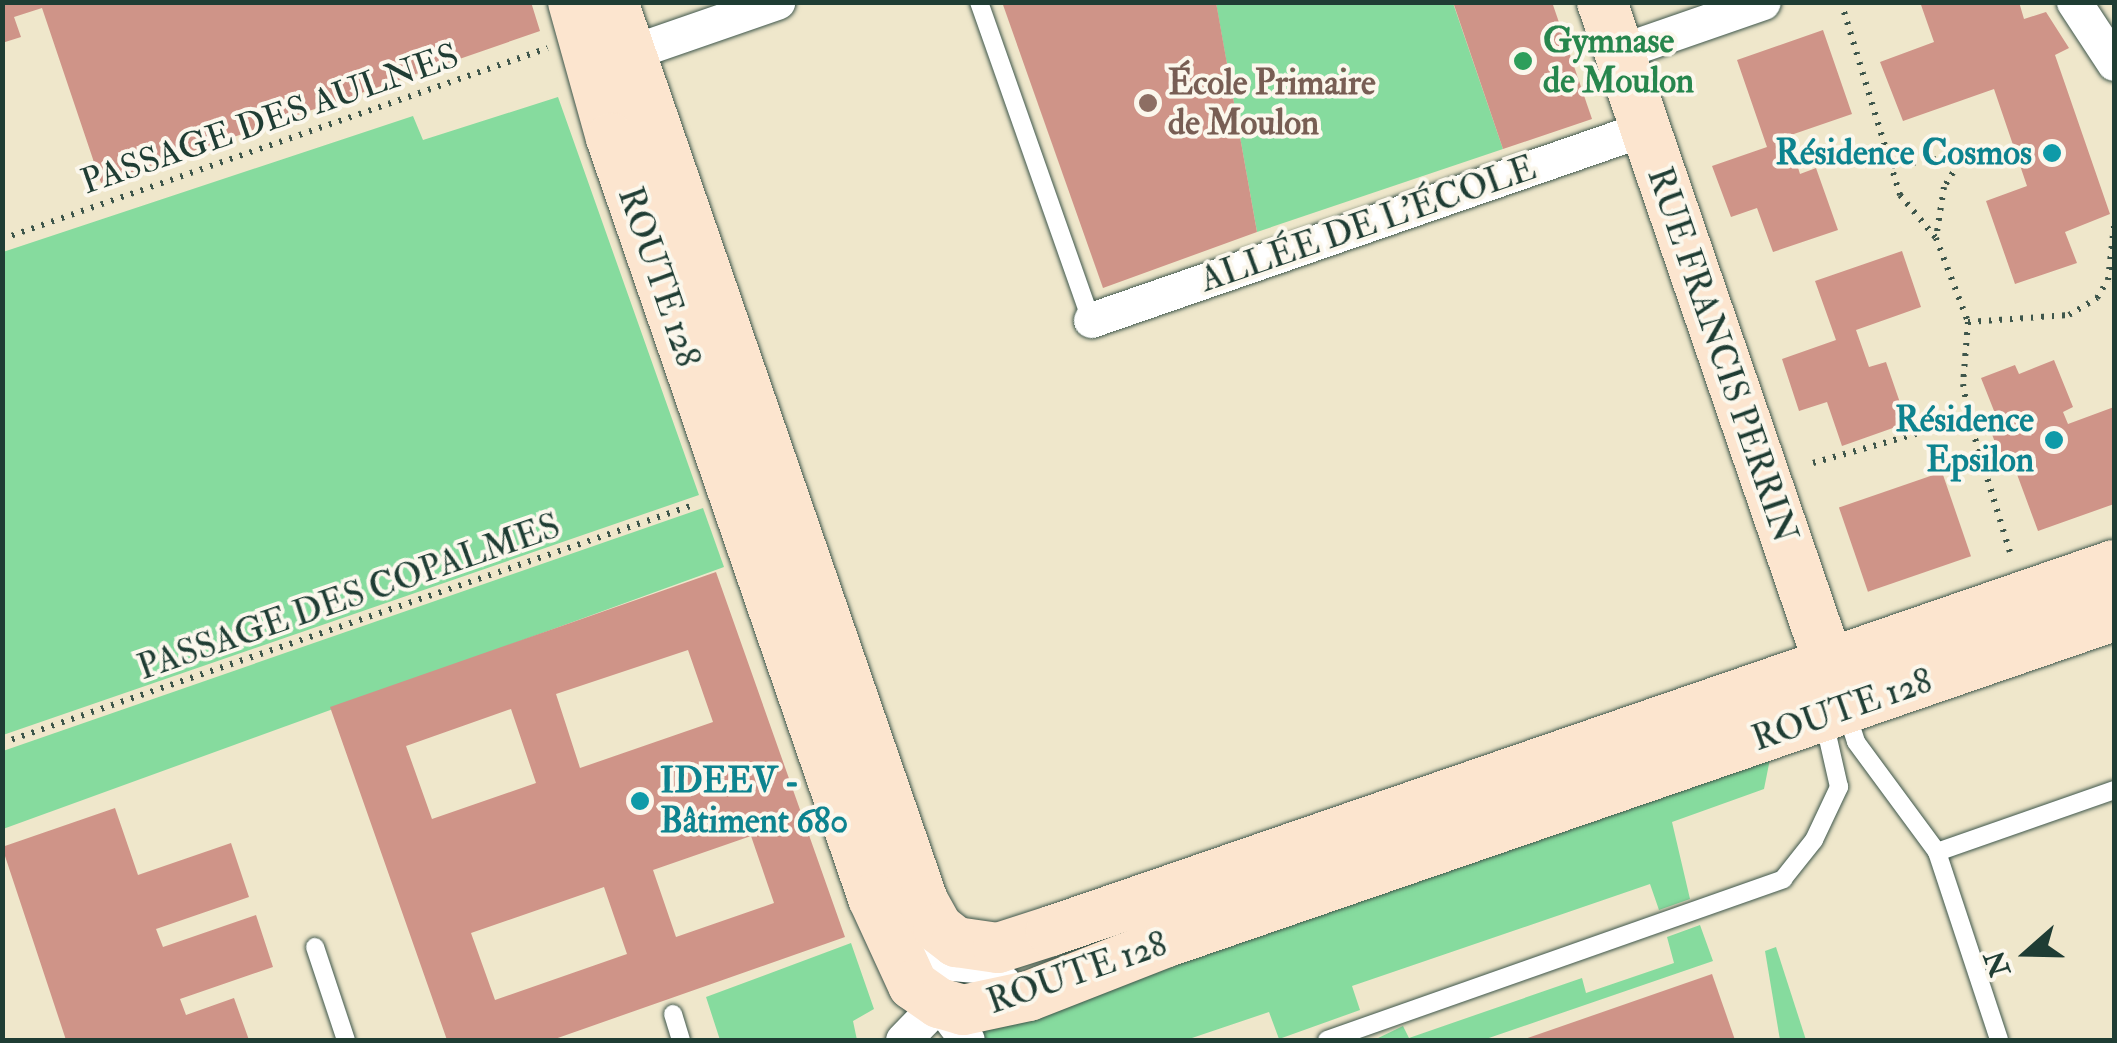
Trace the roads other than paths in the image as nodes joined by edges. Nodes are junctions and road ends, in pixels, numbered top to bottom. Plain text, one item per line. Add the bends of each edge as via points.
1 (613, 2) edge
2 (776, 2) edge
3 (979, 2) edge
4 (1602, 2) edge
5 (1763, 2) edge
6 (2074, 2) edge
7 (587, 42) edge
8 (1618, 52) junction
9 (2114, 63) edge
10 (1646, 128) junction
11 (1091, 320) joint
12 (2114, 565) edge
13 (2114, 616) edge
14 (1832, 695) junction
15 (2114, 790) edge
16 (1937, 852) junction
17 (1222, 872) junction
18 (923, 902) junction
19 (1181, 906) dead end
20 (1135, 931) dead end
21 (314, 946) dead end
22 (673, 1014) dead end
23 (948, 1014) edge
24 (346, 1040) edge
25 (681, 1040) edge
26 (903, 1040) edge
27 (1327, 1040) edge
28 (1999, 1040) edge

1 - 7 main road, ROUTE 128
2 - 7 street
3 - 11 lane
4 - 8 main road, RUE FRANCIS PERRIN
5 - 8 street
6 - 9 street
7 - 18 main road, ROUTE 128
7 - 23 main road, ROUTE 128 via 873,898 914,986
8 - 10 main road, RUE FRANCIS PERRIN
10 - 11 street, ALLÉE DE L'ÉCOLE
10 - 14 main road, RUE FRANCIS PERRIN
12 - 14 main road, ROUTE 128
13 - 14 main road, ROUTE 128
14 - 16 lane via 1856,742
14 - 17 main road, ROUTE 128
14 - 23 main road, ROUTE 128 via 1029,996
14 - 27 lane via 1839,788 1814,840 1783,879
15 - 16 lane
16 - 28 lane
17 - 18 main road, ROUTE 128 via 998,948 956,942
17 - 19 lane
18 - 23 lane
20 - 23 lane via 1038,968 988,979
21 - 24 lane
22 - 25 lane
23 - 26 street

